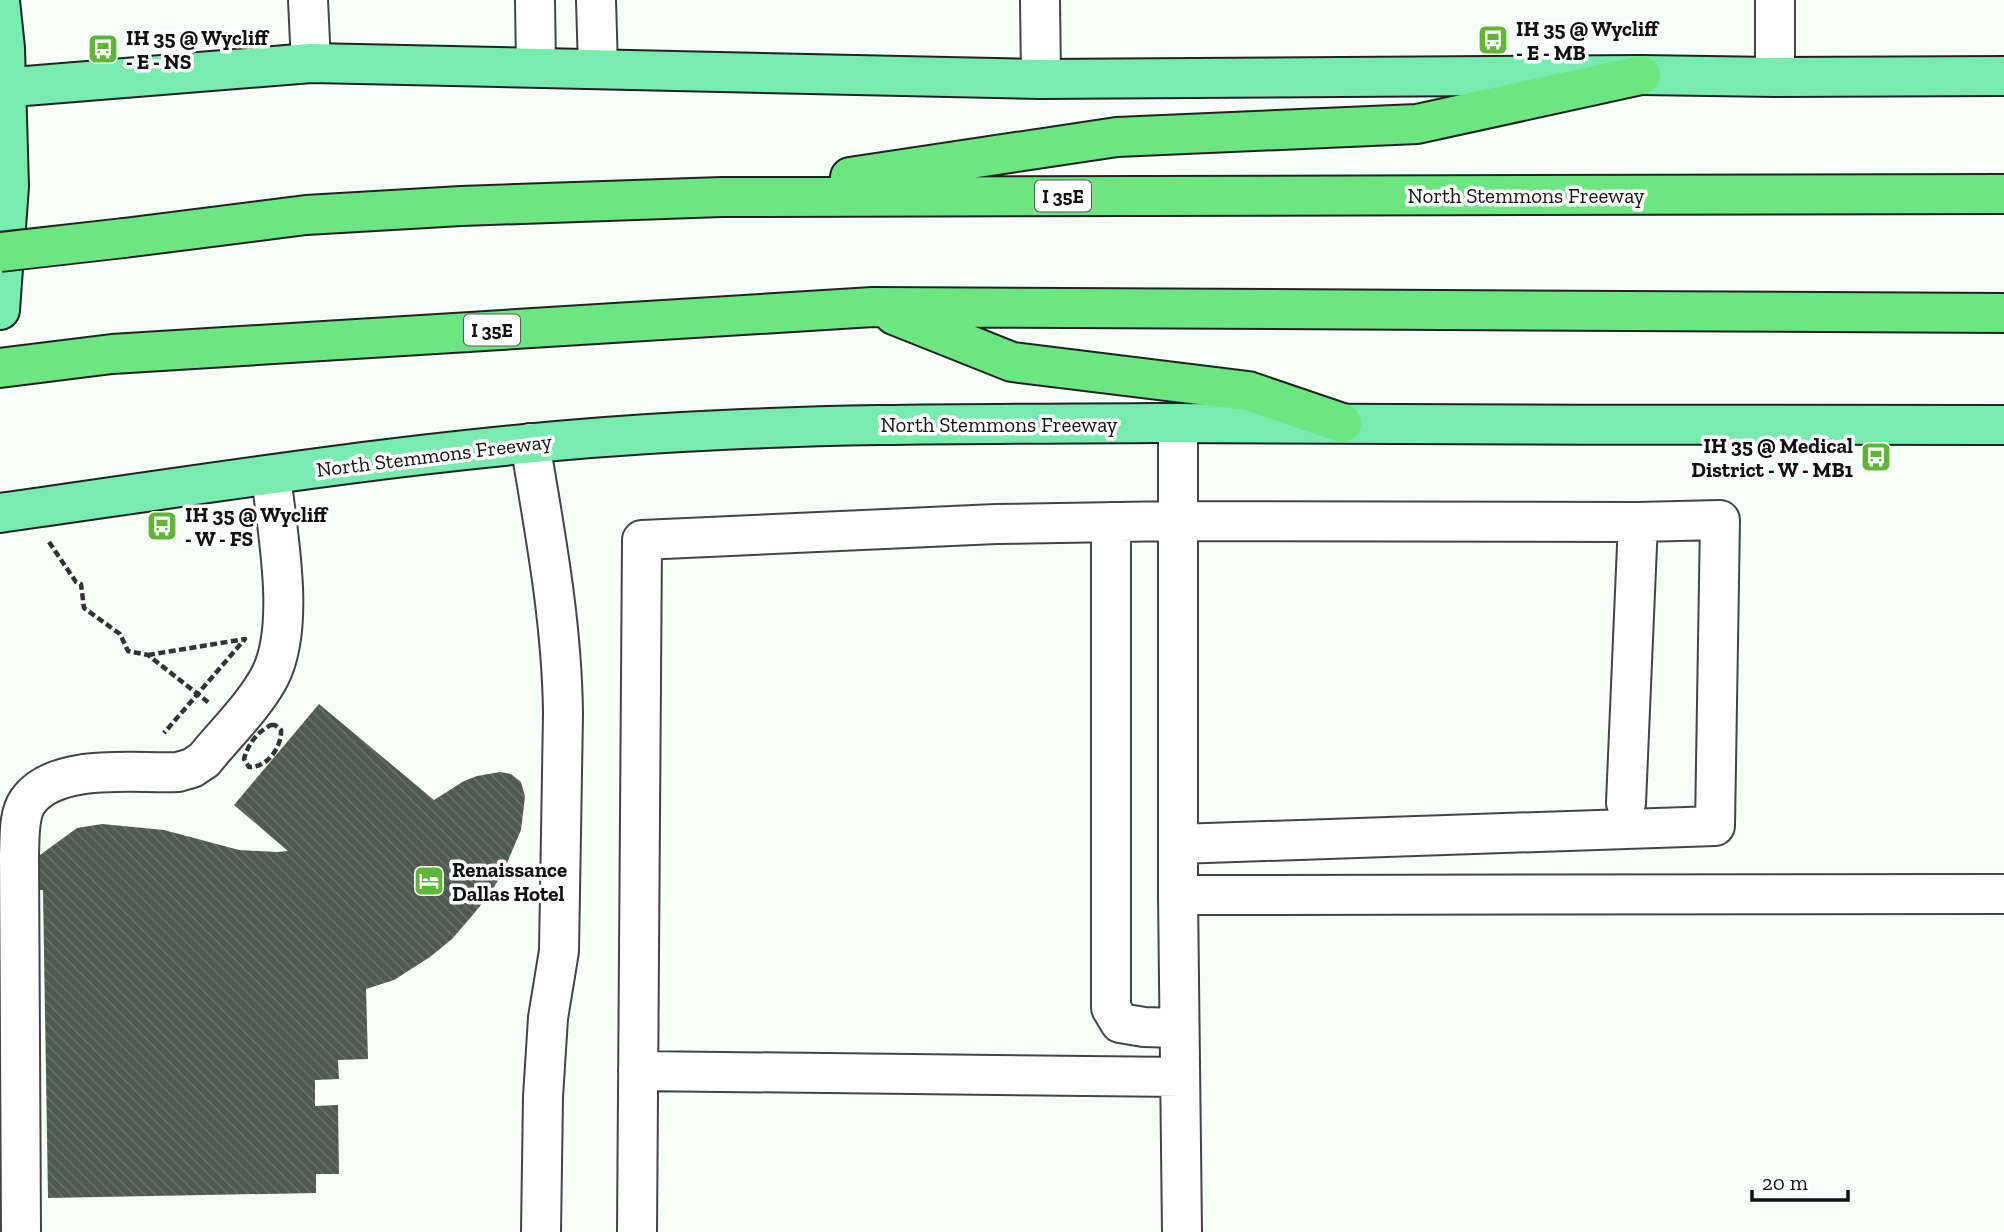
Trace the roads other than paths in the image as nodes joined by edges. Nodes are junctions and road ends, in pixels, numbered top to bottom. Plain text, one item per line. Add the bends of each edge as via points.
1 (308, 0) edge
2 (535, 0) edge
3 (596, 0) edge
4 (1040, 0) edge
5 (1775, 0) edge
6 (0, 1) edge
7 (311, 63) junction
8 (536, 67) junction
9 (598, 68) junction
10 (1640, 75) junction
11 (2004, 76) edge
12 (1775, 77) junction
13 (1041, 79) junction
14 (3, 88) edge
15 (2004, 194) edge
16 (722, 197) junction
17 (0, 251) edge
18 (873, 307) junction
19 (0, 310) edge
20 (2004, 313) edge
21 (0, 368) edge
22 (1342, 423) junction
23 (1178, 424) junction
24 (2004, 425) edge
25 (530, 443) junction
26 (271, 475) junction
27 (0, 513) edge
28 (1177, 521) junction
29 (1111, 522) junction
30 (1638, 522) junction
31 (1626, 803) dead end
32 (1454, 835) junction
33 (1178, 844) junction
34 (2004, 894) edge
35 (1178, 895) junction
36 (1453, 896) junction
37 (1179, 1028) junction
38 (638, 1071) junction
39 (1180, 1077) junction
40 (21, 1232) edge
41 (541, 1232) edge
42 (637, 1232) edge
43 (1182, 1232) edge

1 - 7 lane
2 - 8 lane
3 - 9 lane
4 - 13 lane
5 - 12 lane
6 - 14 main road
7 - 8 main road
7 - 14 main road
8 - 9 main road
9 - 13 main road
10 - 12 main road
10 - 13 main road
10 - 16 highway via 1418,124 1117,137
11 - 12 main road
14 - 19 main road via 9,186
15 - 16 highway, North Stemmons Freeway / I 35E
16 - 17 highway, North Stemmons Freeway / I 35E, bridge via 306,215
18 - 20 highway, I 35E
18 - 21 highway, I 35E via 112,354
18 - 22 highway via 1012,362 1248,391
22 - 23 main road, North Stemmons Freeway
22 - 24 main road, North Stemmons Freeway
23 - 25 main road, North Stemmons Freeway via 792,426
23 - 28 lane
25 - 26 main road, North Stemmons Freeway
25 - 41 lane via 556,611 563,714 559,951 542,1097
26 - 27 main road, North Stemmons Freeway
26 - 40 lane via 282,579 280,640 244,731 192,768 178,772 68,777 40,791 22,815
28 - 29 lane
28 - 30 lane
28 - 33 lane
29 - 37 lane via 1111,1009 1120,1023
29 - 38 lane via 642,540
30 - 31 lane
30 - 32 lane via 1720,520 1715,826
32 - 33 lane
32 - 36 lane
33 - 35 lane
34 - 36 lane
35 - 36 lane
35 - 37 lane
37 - 39 lane
38 - 39 lane
38 - 42 lane
39 - 43 lane

